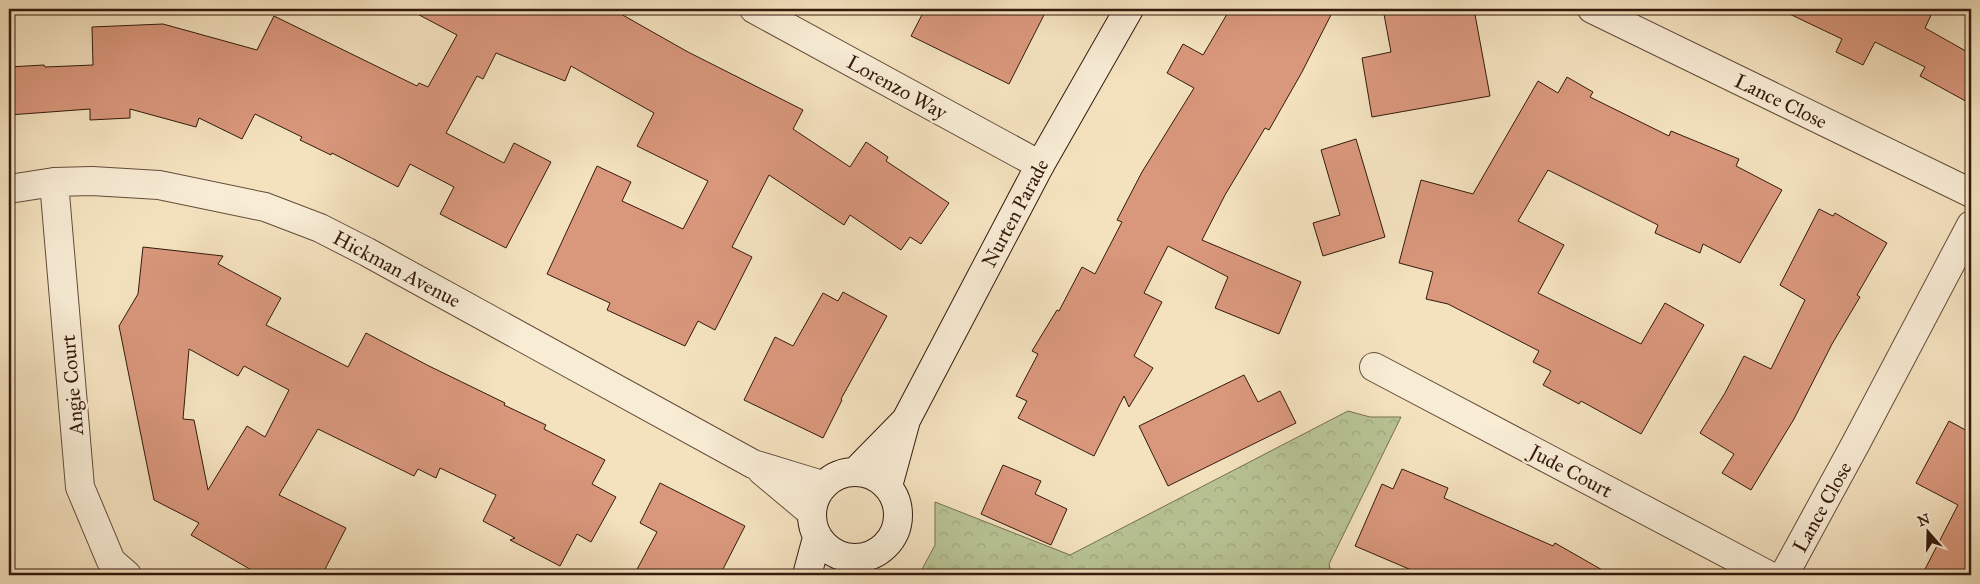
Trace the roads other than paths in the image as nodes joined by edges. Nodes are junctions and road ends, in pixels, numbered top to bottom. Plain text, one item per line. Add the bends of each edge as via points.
1 (754, 9) edge
2 (1129, 9) edge
3 (1592, 9) edge
4 (1040, 165) junction
5 (54, 182) junction
6 (9, 189) edge
7 (1971, 193) edge
8 (1971, 226) edge
9 (1374, 368) dead end
10 (906, 420) junction
11 (753, 464) junction
12 (856, 471) junction
13 (822, 485) junction
14 (888, 486) junction
15 (811, 512) junction
16 (817, 538) junction
17 (839, 566) edge
18 (127, 575) edge
19 (807, 575) edge
20 (1768, 575) edge
21 (1784, 575) edge

1 - 4 street, Lorenzo Way
2 - 4 street, Nurten Parade
3 - 7 street, Lance Close
4 - 10 street, Nurten Parade
5 - 6 street, Hickman Avenue
5 - 11 street, Hickman Avenue via 159,185 266,207 320,228
5 - 18 street, Angie Court via 80,488 111,562
8 - 21 street, Lance Close
9 - 20 street, Jude Court
10 - 12 street, Nurten Parade
10 - 14 street, Nurten Parade
11 - 13 street, Hickman Avenue
11 - 15 street, Hickman Avenue
12 - 13 street via 844,472
12 - 14 street via 879,478
13 - 15 street via 814,498
14 - 17 street via 898,511 892,537 872,555
15 - 16 street
16 - 17 street
16 - 19 street

